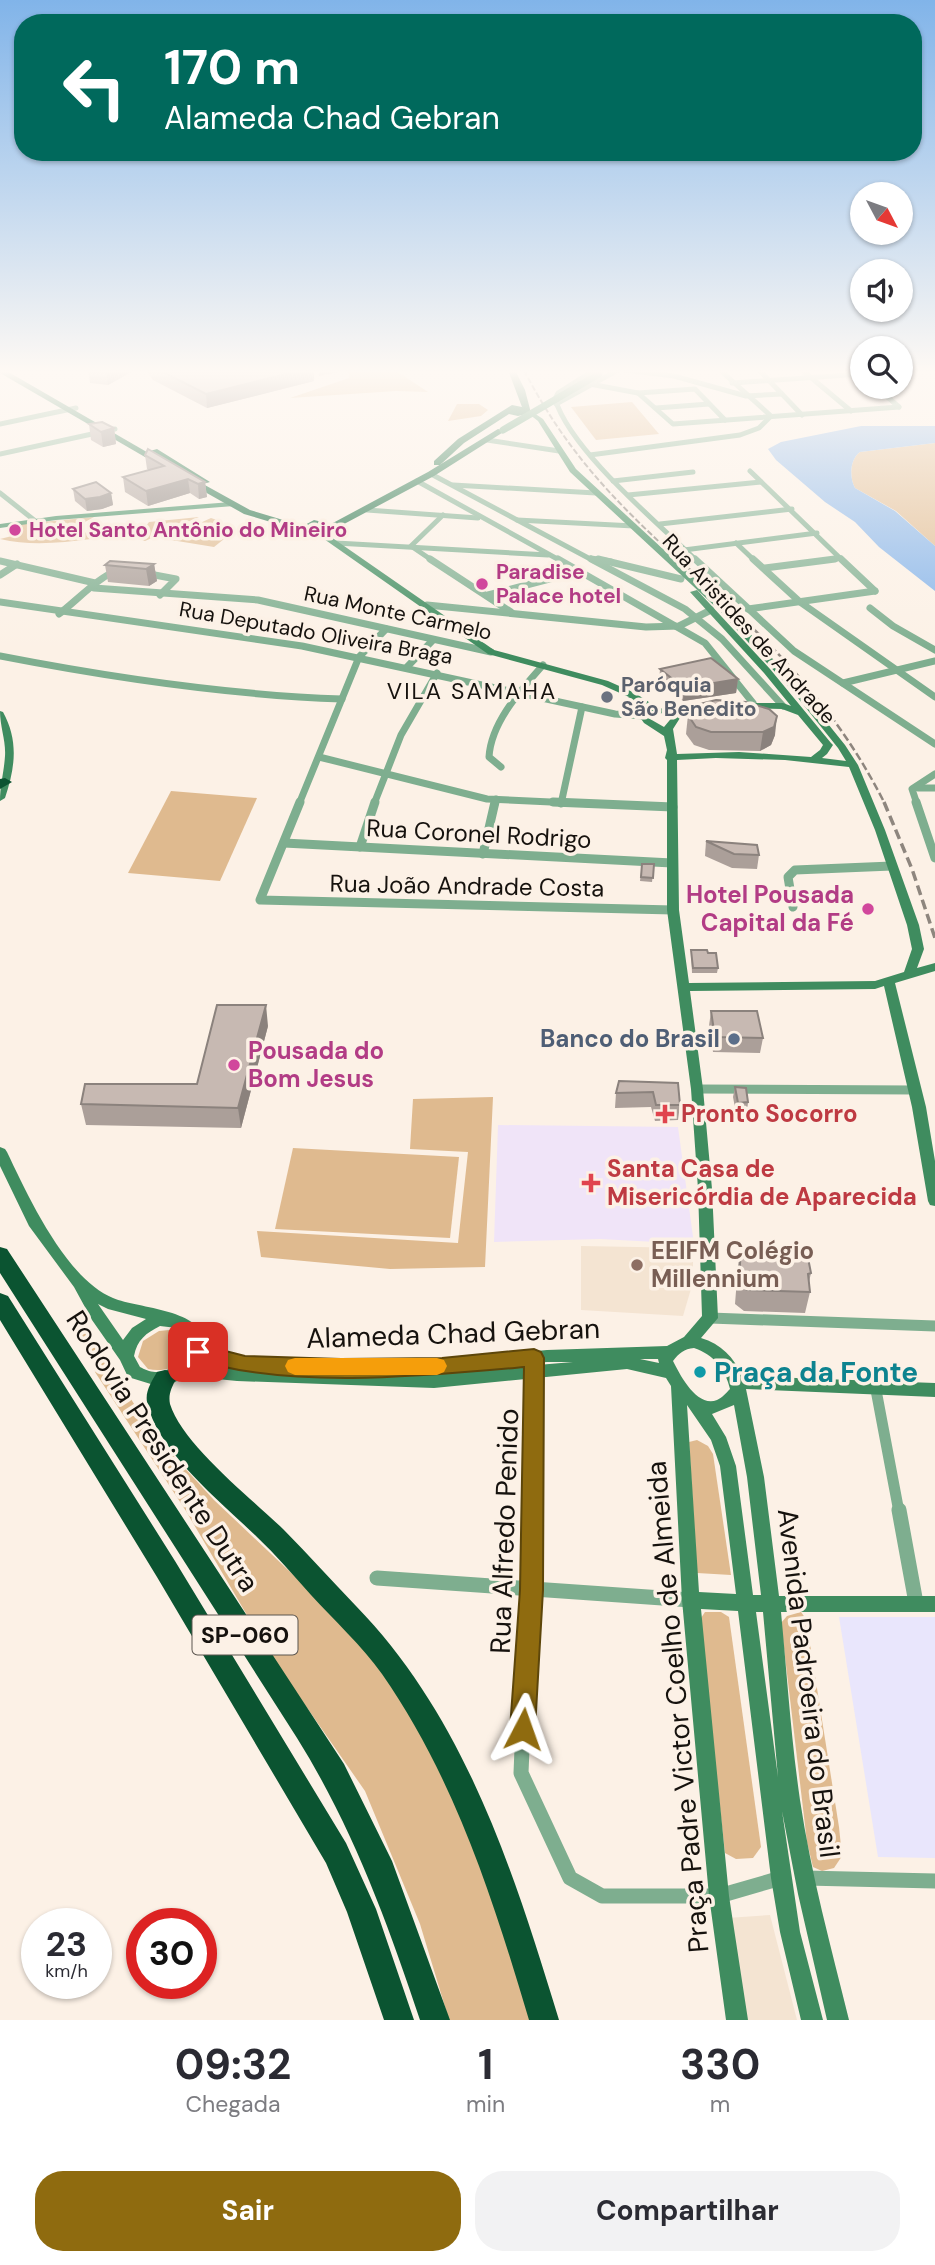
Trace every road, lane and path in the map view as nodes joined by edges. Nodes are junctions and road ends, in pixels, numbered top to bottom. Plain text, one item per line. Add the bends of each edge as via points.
1 (170, 464) edge
2 (436, 464) edge
3 (446, 464) edge
4 (571, 464) edge
5 (598, 464) edge
6 (750, 471) dead end
7 (693, 472) dead end
8 (430, 474) junction
9 (193, 478) junction
10 (613, 481) junction
11 (761, 481) junction
12 (412, 482) junction
13 (449, 485) junction
14 (0, 493) edge
15 (596, 493) junction
16 (628, 495) junction
17 (231, 504) junction
18 (792, 509) junction
19 (366, 510) junction
20 (353, 512) junction
21 (443, 515) junction
22 (287, 518) junction
23 (484, 519) junction
24 (512, 519) junction
25 (34, 520) junction
26 (660, 524) junction
27 (631, 525) junction
28 (0, 526) edge
29 (313, 527) junction
30 (817, 533) junction
31 (335, 543) junction
32 (736, 543) junction
33 (411, 546) junction
34 (684, 550) junction
35 (552, 555) junction
36 (586, 558) junction
37 (841, 558) junction
38 (0, 561) edge
39 (17, 564) junction
40 (765, 568) junction
41 (124, 570) edge
42 (580, 571) junction
43 (135, 572) edge
44 (0, 575) edge
45 (681, 579) junction
46 (95, 585) junction
47 (160, 595) junction
48 (488, 595) junction
49 (800, 602) junction
50 (0, 604) edge
51 (427, 605) junction
52 (870, 608) dead end
53 (748, 609) junction
54 (711, 610) junction
55 (512, 612) junction
56 (59, 614) junction
57 (698, 619) junction
58 (679, 626) junction
59 (386, 629) junction
60 (433, 640) junction
61 (935, 650) edge
62 (491, 652) junction
63 (0, 656) edge
64 (359, 657) junction
65 (935, 662) edge
66 (543, 665) junction
67 (407, 667) junction
68 (895, 671) junction
69 (437, 673) junction
70 (844, 683) junction
71 (522, 692) junction
72 (629, 696) junction
73 (935, 697) edge
74 (342, 699) junction
75 (753, 703) junction
76 (783, 706) junction
77 (582, 707) junction
78 (725, 708) edge
79 (697, 712) edge
80 (615, 714) junction
81 (0, 715) edge
82 (805, 715) junction
83 (643, 716) junction
84 (679, 716) junction
85 (668, 734) junction
86 (935, 744) edge
87 (671, 754) junction
88 (693, 756) joint
89 (319, 757) junction
90 (814, 758) junction
91 (853, 765) junction
92 (501, 767) dead end
93 (383, 773) junction
94 (935, 774) edge
95 (3, 784) edge
96 (918, 788) junction
97 (935, 788) edge
98 (0, 798) edge
99 (496, 799) junction
100 (561, 804) junction
101 (673, 807) junction
102 (284, 843) junction
103 (360, 847) junction
104 (483, 854) junction
105 (935, 858) edge
106 (672, 863) junction
107 (892, 866) junction
108 (793, 907) dead end
109 (673, 910) junction
110 (918, 949) junction
111 (934, 967) edge
112 (910, 973) junction
113 (885, 985) junction
114 (683, 986) junction
115 (696, 1089) junction
116 (915, 1090) junction
117 (0, 1152) edge
118 (935, 1201) edge
119 (0, 1255) edge
120 (79, 1283) junction
121 (0, 1302) edge
122 (710, 1318) junction
123 (171, 1320) junction
124 (935, 1326) edge
125 (690, 1340) junction
126 (198, 1352) junction
127 (669, 1352) junction
128 (126, 1356) junction
129 (534, 1365) junction
130 (320, 1372) junction
131 (176, 1374) junction
132 (674, 1380) junction
133 (737, 1387) junction
134 (876, 1390) junction
135 (935, 1390) edge
136 (694, 1402) junction
137 (377, 1578) dead end
138 (531, 1590) junction
139 (691, 1600) junction
140 (916, 1603) junction
141 (747, 1604) junction
142 (771, 1604) junction
143 (935, 1604) edge
144 (781, 1878) junction
145 (805, 1878) junction
146 (935, 1881) edge
147 (719, 1896) junction
148 (399, 2020) edge
149 (435, 2020) edge
150 (544, 2020) edge
151 (737, 2020) edge
152 (812, 2020) edge
153 (838, 2020) edge

1 - 9 main road
2 - 12 main road
3 - 8 main road
4 - 15 main road, Rua Aristides de Andrade
5 - 10 street
6 - 11 street
7 - 10 street
8 - 12 main road
8 - 13 street
9 - 17 main road
9 - 22 main road via 245,504
10 - 16 street
11 - 16 street
11 - 18 street
12 - 19 main road
12 - 20 main road
12 - 23 street
13 - 15 street
13 - 24 street
14 - 25 street
15 - 27 main road, Rua Aristides de Andrade
16 - 26 street
17 - 25 main road
17 - 29 main road via 264,518
18 - 26 street
18 - 30 street
19 - 21 street
19 - 29 main road via 330,526
20 - 22 main road via 325,519
20 - 29 main road
21 - 23 street
21 - 33 street
22 - 29 main road
23 - 24 street
23 - 35 street
24 - 27 street
24 - 36 street
25 - 28 main road
26 - 34 street
27 - 45 main road, Rua Aristides de Andrade
27 - 91 main road, Rua Aristides de Andrade via 723,609 797,691
29 - 31 main road
30 - 32 street
30 - 37 street
31 - 33 street
31 - 51 main road
32 - 34 street
32 - 40 street
33 - 35 street
33 - 48 street
34 - 53 street
35 - 36 street
35 - 42 street
36 - 45 street via 609,559
36 - 57 street
37 - 40 street
37 - 49 street via 874,591
38 - 39 street, Rua Monte Carmelo
39 - 44 street
39 - 46 street, Rua Monte Carmelo
40 - 49 street
41 - 46 street via 112,570
42 - 48 street
42 - 58 street
43 - 47 street via 175,580
45 - 54 main road, Rua Aristides de Andrade
46 - 47 street, Rua Monte Carmelo
46 - 56 street
47 - 59 street, Rua Monte Carmelo via 258,600
48 - 55 street
49 - 53 street
49 - 68 street
50 - 56 street, Rua Deputado Oliveira Braga
51 - 55 street
51 - 62 main road
52 - 61 street
53 - 70 street via 794,651
54 - 57 street
54 - 82 main road, Rua Aristides de Andrade
55 - 58 street via 606,624
56 - 64 street, Rua Deputado Oliveira Braga via 242,636
57 - 58 street
57 - 76 street
58 - 75 street via 705,643
59 - 60 street, Rua Monte Carmelo
59 - 64 street
60 - 62 street, Rua Monte Carmelo
60 - 67 street
62 - 66 main road, Rua Monte Carmelo
63 - 74 street via 237,694
64 - 67 street, Rua Deputado Oliveira Braga
64 - 74 street
65 - 68 street
66 - 71 street
66 - 72 main road, Rua Monte Carmelo
67 - 69 street, Rua Deputado Oliveira Braga
68 - 70 street
68 - 73 street
69 - 71 street, Rua Deputado Oliveira Braga
69 - 93 street
70 - 86 street
71 - 77 street, Rua Deputado Oliveira Braga
71 - 92 street via 488,753
72 - 80 street
72 - 83 main road
72 - 84 main road, Rua Monte Carmelo
74 - 89 street
75 - 76 main road
75 - 78 main road
76 - 82 main road
77 - 80 street, Rua Deputado Oliveira Braga
77 - 100 street
79 - 84 main road
80 - 83 street, Rua Deputado Oliveira Braga
81 - 95 main road via 11,750
82 - 90 main road, Rua Aristides de Andrade via 828,745
83 - 84 main road
83 - 85 main road
84 - 85 main road
85 - 87 main road
87 - 88 main road
87 - 101 main road
88 - 90 main road
89 - 93 street
89 - 102 street
90 - 91 main road
91 - 107 main road, Rua Aristides de Andrade
93 - 99 street
93 - 103 street
94 - 96 street
95 - 98 main road
96 - 97 street
96 - 105 street via 912,789
99 - 100 street
99 - 104 street
100 - 101 street
101 - 106 main road
102 - 103 street, Rua Coronel Rodrigo
102 - 109 street, Rua João Andrade Costa via 260,900
103 - 104 street, Rua Coronel Rodrigo
104 - 106 street, Rua Coronel Rodrigo
106 - 109 main road
107 - 108 street via 795,870 788,877
107 - 110 main road, Rua Aristides de Andrade
109 - 114 main road
110 - 111 main road
110 - 112 main road
111 - 112 main road
112 - 113 main road
113 - 114 main road
113 - 116 main road
114 - 115 main road
115 - 116 street
115 - 122 main road
116 - 118 main road
117 - 120 main road via 34,1222
119 - 149 highway, Rodovia Presidente Dutra / SP-060 via 279,1684 342,1791 404,1925
120 - 123 main road via 108,1303
120 - 128 main road
121 - 148 highway, SP-060 via 336,1853 361,1909
122 - 124 street
122 - 125 main road
123 - 126 main road via 190,1327 199,1342
123 - 128 main road via 139,1330
125 - 127 main road
125 - 133 main road via 707,1345 723,1358
126 - 130 main road, Alameda Chad Gebran via 245,1364
126 - 131 main road
127 - 129 main road, Alameda Chad Gebran
127 - 132 main road via 665,1360
128 - 131 main road via 134,1372 143,1377
129 - 130 main road, Alameda Chad Gebran via 464,1371 433,1381
129 - 132 main road, Alameda Chad Gebran via 627,1363
129 - 138 street, Rua Alfredo Penido
130 - 131 main road, Alameda Chad Gebran
131 - 150 highway via 159,1389 167,1421 210,1477 372,1640 418,1709 481,1830 507,1895
132 - 136 main road
132 - 139 main road, Praça Padre Victor Coelho de Almeida
133 - 134 main road
133 - 136 main road via 726,1406 711,1409
133 - 142 main road, Avenida Padroeira do Brasil
134 - 135 main road
134 - 140 street
136 - 141 main road, Avenida Padroeira do Brasil via 718,1437 728,1466
137 - 138 street
138 - 139 street
138 - 147 street, Rua Alfredo Penido via 521,1773 570,1878 602,1896
139 - 141 main road
139 - 147 main road, Praça Padre Victor Coelho de Almeida
140 - 142 main road
140 - 143 main road
141 - 142 main road
141 - 144 main road, Avenida Padroeira do Brasil
142 - 145 main road, Avenida Padroeira do Brasil via 786,1769
144 - 147 street, Rua Alfredo Penido
144 - 152 main road, Avenida Padroeira do Brasil
145 - 146 street
145 - 153 main road, Avenida Padroeira do Brasil
147 - 151 main road, Praça Padre Victor Coelho de Almeida

